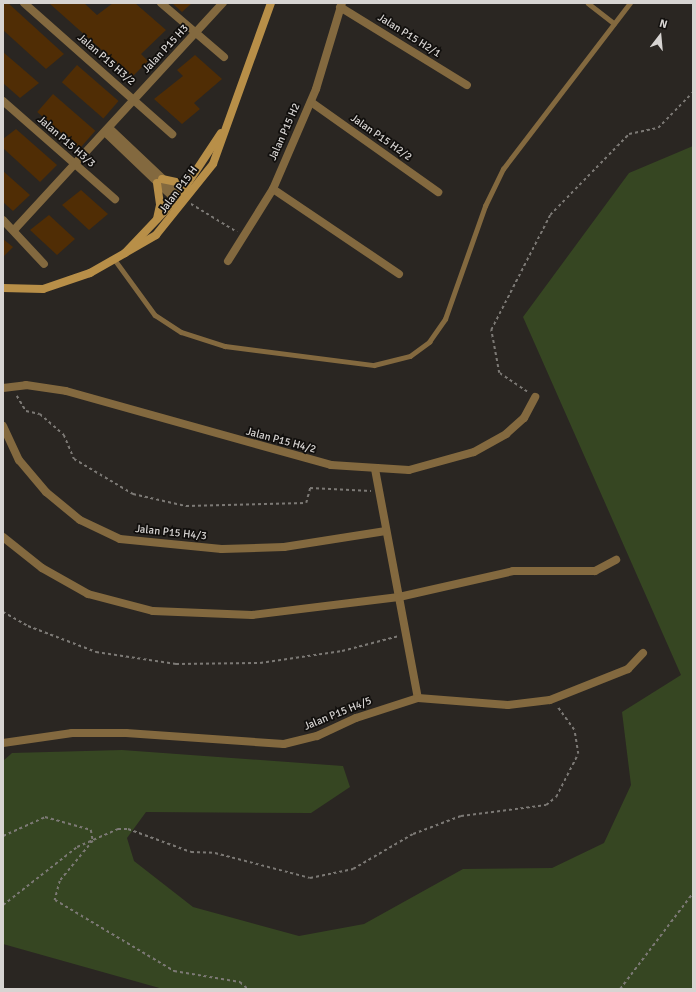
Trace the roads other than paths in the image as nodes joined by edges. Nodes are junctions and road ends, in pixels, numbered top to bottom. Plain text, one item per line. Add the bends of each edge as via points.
1 (24, 3) edge
2 (161, 3) edge
3 (223, 3) edge
4 (271, 3) edge
5 (588, 3) edge
6 (630, 3) edge
7 (341, 5) edge
8 (614, 23) junction
9 (195, 33) junction
10 (224, 57) dead end
11 (467, 85) dead end
12 (134, 99) junction
13 (3, 101) edge
14 (311, 102) junction
15 (229, 121) junction
16 (107, 130) junction
17 (172, 134) dead end
18 (74, 164) junction
19 (192, 178) junction
20 (160, 181) junction
21 (273, 189) junction
22 (438, 192) dead end
23 (115, 199) dead end
24 (181, 201) junction
25 (157, 219) junction
26 (3, 220) edge
27 (14, 230) junction
28 (124, 253) junction
29 (115, 260) junction
30 (228, 261) dead end
31 (44, 264) dead end
32 (399, 274) dead end
33 (4, 288) edge
34 (3, 388) edge
35 (535, 397) road end
36 (3, 426) edge
37 (375, 469) junction
38 (386, 530) junction
39 (3, 537) edge
40 (616, 560) dead end
41 (399, 597) junction
42 (643, 653) dead end
43 (418, 698) junction
44 (3, 743) edge

1 - 12 street, Jalan P15 H3/2
2 - 9 street
3 - 9 street, Jalan P15 H3
4 - 15 street, Jalan P15 H
5 - 8 lane
6 - 8 lane
7 - 11 street, Jalan P15 H2/1
7 - 14 street, Jalan P15 H2
8 - 29 lane via 503,169 485,206 446,319 429,342 410,356 374,365 225,346 181,332 155,315
9 - 10 street
9 - 12 street, Jalan P15 H3
12 - 16 street, Jalan P15 H3
12 - 17 street, Jalan P15 H3/2
13 - 18 street, Jalan P15 H3/3
14 - 21 street, Jalan P15 H2
14 - 22 street, Jalan P15 H2/2
15 - 19 street, Jalan P15 H
15 - 24 street, Jalan P15 H via 213,164
16 - 18 street, Jalan P15 H3
16 - 20 street
18 - 23 street, Jalan P15 H3/3
18 - 27 street, Jalan P15 H3
19 - 20 street via 181,183
19 - 24 street, Jalan P15 H
20 - 24 street
20 - 25 street
21 - 30 street, Jalan P15 H2
21 - 32 street
24 - 25 street, Jalan P15 H
24 - 28 street, Jalan P15 H via 156,235
25 - 28 street, Jalan P15 H
26 - 27 street
27 - 31 street
28 - 29 street, Jalan P15 H
29 - 33 street, Jalan P15 H via 43,289
34 - 37 street, Jalan P15 H4/2 via 66,391 272,451 331,465
35 - 37 street, Jalan P15 H4/2 via 524,418 474,452 409,470
36 - 38 street, Jalan P15 H4/3 via 19,460 46,492 80,520 120,539 222,549 284,547
37 - 38 street
38 - 41 street
39 - 41 street via 42,568 88,594 153,612 252,615
40 - 41 street via 595,571 513,570
41 - 43 street
42 - 43 street, Jalan P15 H4/5 via 628,669 550,700 508,705
43 - 44 street, Jalan P15 H4/5 via 356,718 317,736 284,744 126,733 72,733

